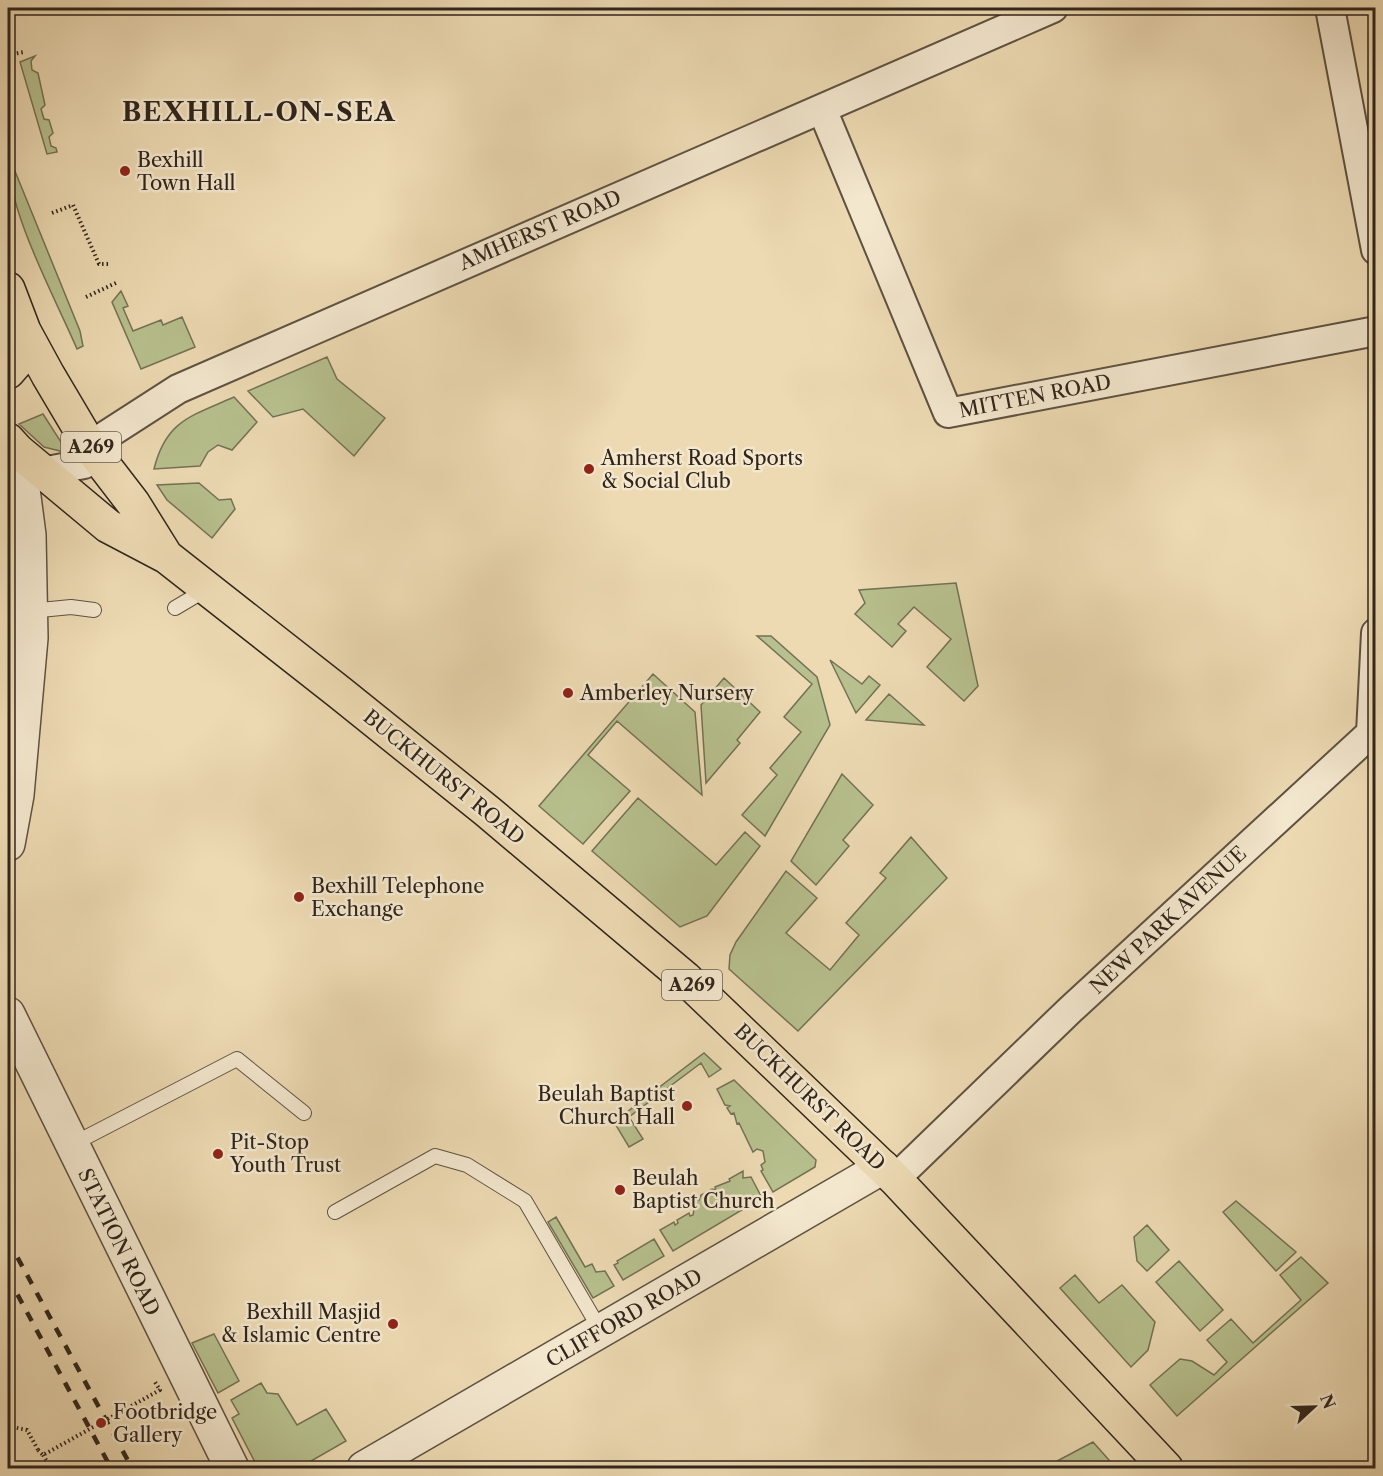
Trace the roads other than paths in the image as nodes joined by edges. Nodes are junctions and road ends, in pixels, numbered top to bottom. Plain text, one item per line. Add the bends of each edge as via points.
1 (1053, 8) edge
2 (1330, 8) edge
3 (822, 109) junction
4 (1376, 250) edge
5 (8, 289) edge
6 (1376, 331) edge
7 (24, 332) junction
8 (8, 372) edge
9 (93, 451) junction
10 (22, 454) edge
11 (167, 557) junction
12 (207, 590) junction
13 (175, 608) dead end
14 (94, 610) dead end
15 (30, 611) junction
16 (1376, 633) edge
17 (1373, 740) edge
18 (8, 835) edge
19 (8, 1014) edge
20 (304, 1113) dead end
21 (71, 1144) junction
22 (889, 1173) junction
23 (335, 1212) dead end
24 (601, 1331) junction
25 (232, 1468) edge
26 (364, 1468) edge
27 (1166, 1468) edge

1 - 3 street, AMHERST ROAD
2 - 4 street
3 - 6 street, MITTEN ROAD via 948,413
3 - 9 street, AMHERST ROAD via 178,389 105,436
5 - 7 main road, A269
7 - 8 main road via 21,357
7 - 9 main road, BUCKHURST ROAD / A269
9 - 10 street, AMHERST ROAD via 84,464
9 - 11 main road, BUCKHURST ROAD / A269 via 133,503
10 - 11 main road, BUCKHURST ROAD / A269 via 108,526
10 - 15 street
11 - 12 main road, BUCKHURST ROAD / A269
12 - 13 lane
12 - 22 main road, BUCKHURST ROAD / A269 via 487,811 685,978
14 - 15 lane via 71,607
15 - 18 street via 26,704
16 - 17 street, NEW PARK AVENUE
17 - 22 street, NEW PARK AVENUE
19 - 21 street, STATION ROAD
20 - 21 lane via 237,1059
21 - 25 street, STATION ROAD
22 - 24 street, CLIFFORD ROAD
22 - 27 main road, BUCKHURST ROAD / A269
23 - 24 lane via 435,1156 467,1165 525,1201
24 - 26 street, CLIFFORD ROAD

